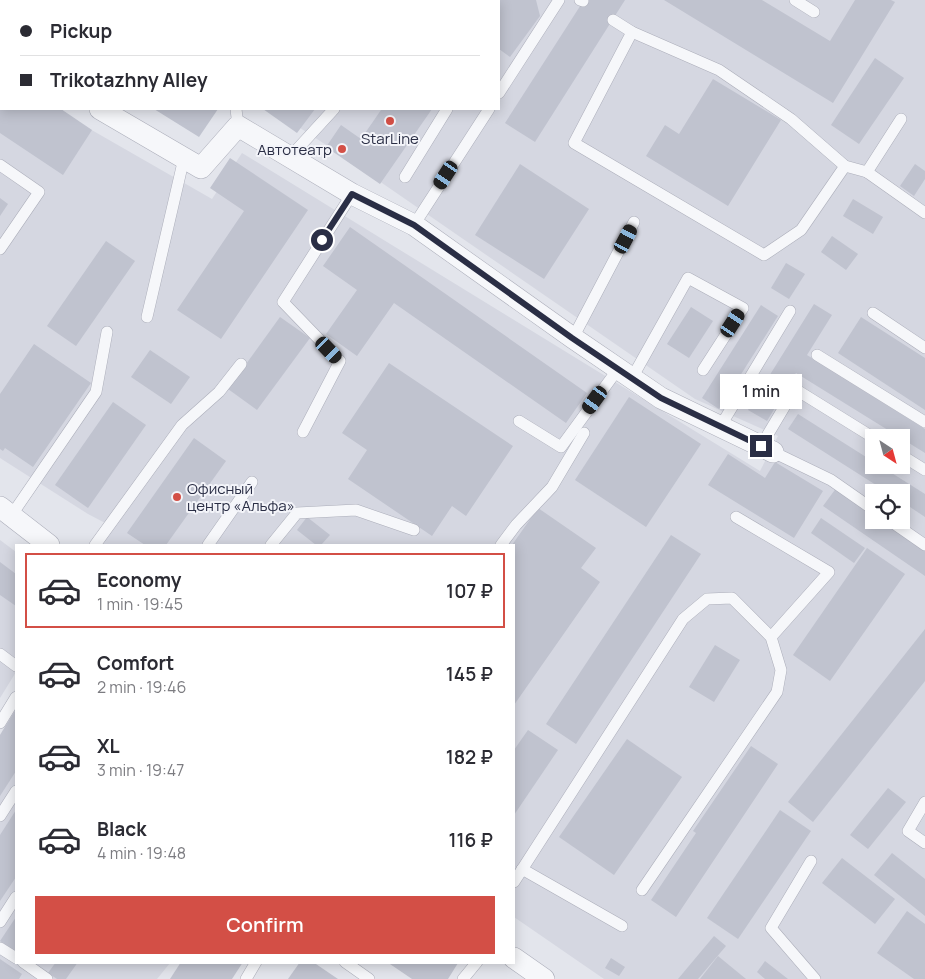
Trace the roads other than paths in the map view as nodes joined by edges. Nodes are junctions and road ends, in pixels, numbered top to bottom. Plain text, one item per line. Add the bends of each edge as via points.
1 (559, 0) edge
2 (795, 0) edge
3 (814, 12) dead end
4 (612, 20) dead end
5 (632, 32) junction
6 (500, 91) edge
7 (102, 110) edge
8 (333, 110) edge
9 (446, 110) edge
10 (488, 110) edge
11 (237, 117) edge
12 (901, 119) dead end
13 (290, 157) junction
14 (184, 158) junction
15 (0, 165) edge
16 (845, 166) junction
17 (867, 172) junction
18 (405, 177) dead end
19 (352, 194) junction
20 (925, 213) edge
21 (634, 222) dead end
22 (414, 225) junction
23 (0, 249) edge
24 (790, 311) dead end
25 (873, 313) dead end
26 (147, 317) dead end
27 (107, 332) dead end
28 (572, 338) junction
29 (925, 348) edge
30 (817, 355) dead end
31 (240, 364) dead end
32 (703, 370) dead end
33 (625, 374) junction
34 (520, 421) dead end
35 (925, 422) edge
36 (720, 426) junction
37 (303, 432) dead end
38 (865, 432) edge
39 (584, 433) dead end
40 (767, 449) junction
41 (910, 461) edge
42 (925, 470) edge
43 (252, 482) dead end
44 (865, 504) edge
45 (6, 512) edge
46 (736, 517) dead end
47 (902, 529) edge
48 (414, 530) dead end
49 (48, 544) edge
50 (96, 544) edge
51 (209, 544) edge
52 (272, 544) edge
53 (502, 544) edge
54 (925, 545) edge
55 (771, 637) junction
56 (0, 654) edge
57 (15, 665) edge
58 (15, 699) edge
59 (0, 723) edge
60 (15, 793) edge
61 (925, 802) edge
62 (0, 816) edge
63 (925, 843) edge
64 (811, 861) dead end
65 (522, 869) junction
66 (515, 880) edge
67 (642, 890) dead end
68 (15, 899) edge
69 (0, 922) edge
70 (622, 926) dead end
71 (0, 948) edge
72 (15, 957) edge
73 (515, 959) edge
74 (25, 964) edge
75 (255, 964) edge
76 (348, 964) edge
77 (475, 964) edge
78 (36, 971) edge
79 (47, 979) edge
80 (246, 979) edge
81 (369, 979) edge
82 (463, 979) edge
83 (542, 979) edge
84 (815, 979) edge

1 - 6 lane
2 - 3 lane
4 - 5 lane
5 - 16 lane via 720,70 791,119
5 - 16 lane via 574,143 764,255 801,230
7 - 14 street
8 - 13 lane
9 - 18 lane
10 - 22 lane
11 - 13 street
11 - 14 street via 201,168
12 - 17 lane
13 - 19 street
14 - 26 lane
15 - 23 lane via 40,192
16 - 17 lane
17 - 20 lane
19 - 22 street
19 - 37 lane via 283,302 340,361
21 - 28 lane
22 - 28 street
24 - 36 lane
25 - 29 lane
27 - 45 lane via 96,392
28 - 33 street
30 - 35 lane
31 - 50 lane via 219,392 182,425
32 - 33 lane via 743,308 688,278
33 - 34 lane via 561,447
33 - 36 street via 661,398
36 - 40 street
38 - 40 lane via 795,389
39 - 53 lane via 552,487
40 - 44 lane via 831,480
41 - 42 lane
43 - 51 lane
45 - 49 street
46 - 55 lane via 829,572
47 - 54 lane
48 - 52 lane via 356,510 297,513
55 - 65 lane via 732,598 706,599 684,619
55 - 67 lane via 781,670 777,692
56 - 57 lane
58 - 59 lane
60 - 62 lane
61 - 63 lane via 908,830
64 - 84 lane via 770,928
65 - 66 lane
65 - 70 lane
68 - 69 lane
71 - 72 lane
73 - 83 street
74 - 78 lane
75 - 80 lane
76 - 81 lane
77 - 82 lane
78 - 79 lane

